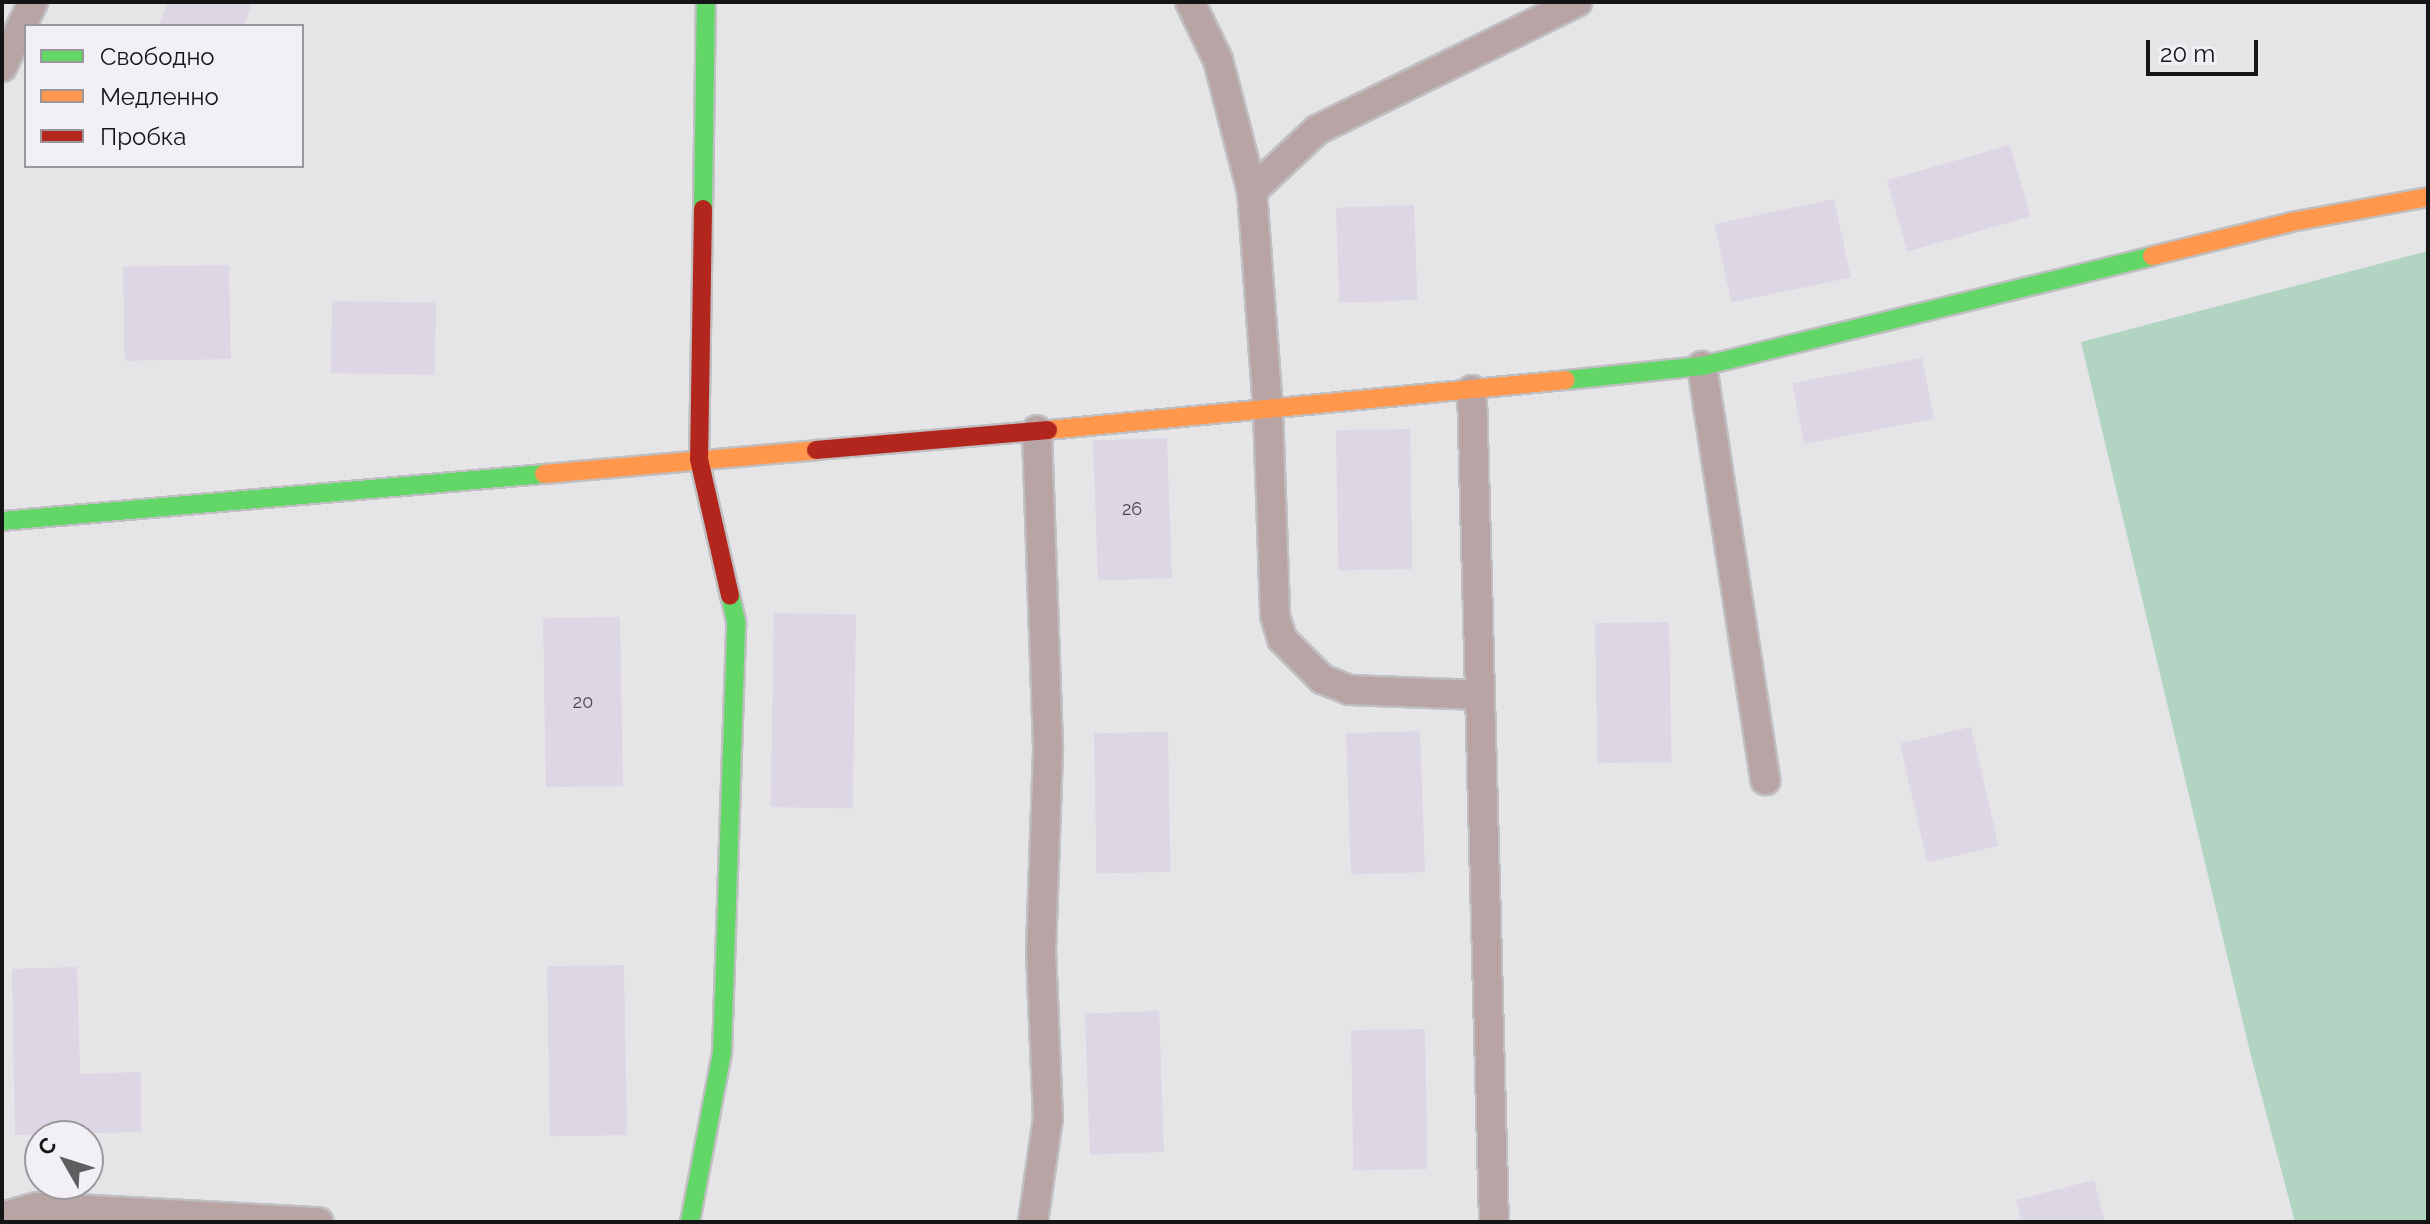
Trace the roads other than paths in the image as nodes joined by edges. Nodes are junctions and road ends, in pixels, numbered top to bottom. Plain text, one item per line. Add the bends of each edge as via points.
1 (33, 2) edge
2 (706, 2) edge
3 (1190, 2) edge
4 (1577, 2) edge
5 (2, 67) edge
6 (1252, 191) junction
7 (2428, 197) edge
8 (1702, 366) junction
9 (1472, 390) junction
10 (1268, 411) junction
11 (1037, 430) junction
12 (699, 459) junction
13 (2, 521) edge
14 (1480, 695) junction
15 (1765, 780) dead end
16 (2, 1217) edge
17 (319, 1222) edge
18 (690, 1222) edge
19 (1033, 1222) edge
20 (1494, 1222) edge

1 - 5 street
2 - 12 street
3 - 6 street via 1218,60
4 - 6 street via 1317,130
6 - 10 street
7 - 8 street via 2291,222
8 - 9 street
8 - 15 street
9 - 10 street
9 - 14 street
10 - 11 street
10 - 14 street via 1275,616 1282,639 1322,679 1349,690
11 - 12 street
11 - 19 street via 1048,747 1041,951 1048,1118
12 - 13 street
12 - 18 street via 736,621 722,1053
14 - 20 street
16 - 17 street via 38,1207

